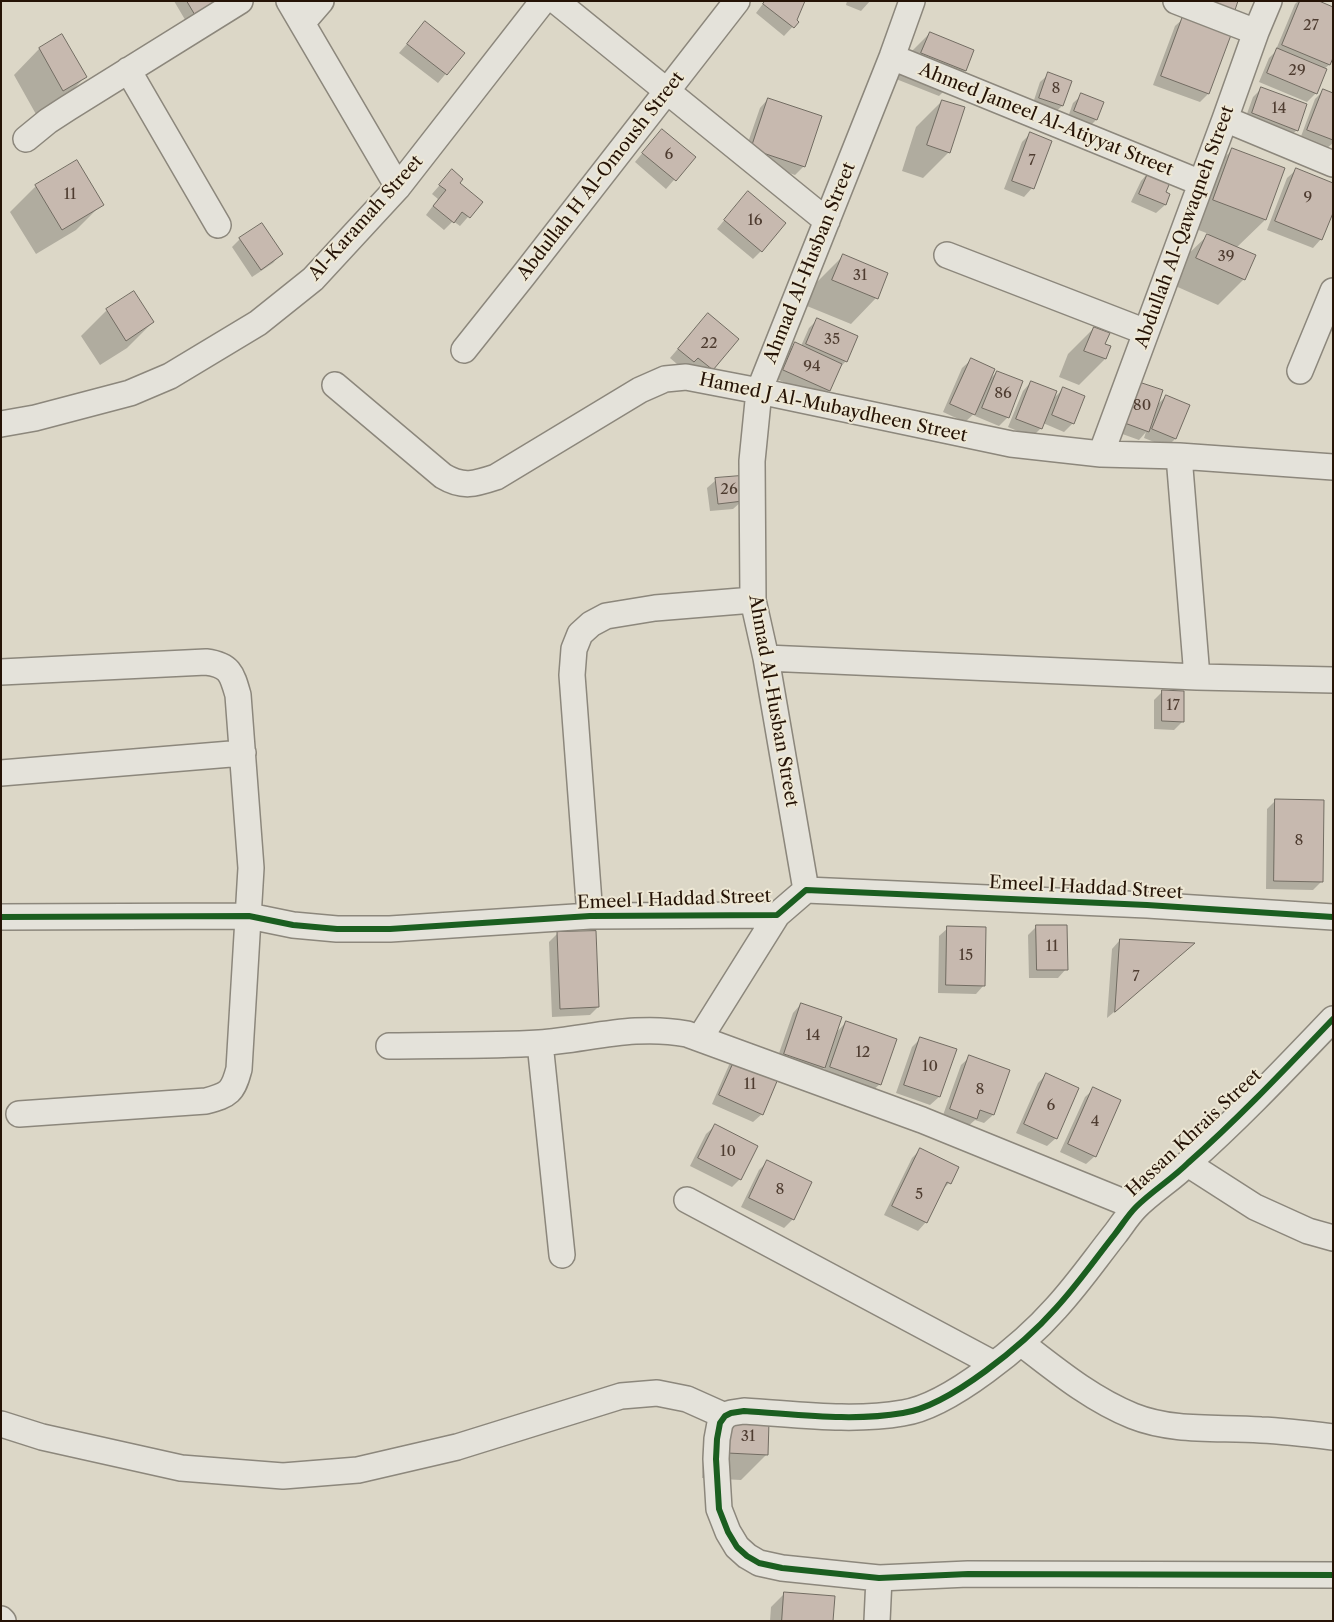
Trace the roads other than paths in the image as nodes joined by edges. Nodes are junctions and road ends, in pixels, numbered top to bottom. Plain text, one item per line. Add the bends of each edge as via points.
1 (240, 1) edge
2 (290, 1) edge
3 (321, 1) edge
4 (542, 1) edge
5 (556, 1) edge
6 (737, 1) edge
7 (912, 1) edge
8 (1176, 1) edge
9 (1269, 1) edge
10 (302, 23) junction
11 (1256, 32) junction
12 (892, 57) junction
13 (128, 70) junction
14 (668, 91) junction
15 (1225, 119) junction
16 (26, 139) dead end
17 (1333, 164) edge
18 (1201, 182) junction
19 (398, 187) junction
20 (827, 221) junction
21 (218, 225) dead end
22 (947, 255) dead end
23 (1333, 291) edge
24 (1146, 332) junction
25 (464, 350) dead end
26 (1300, 371) dead end
27 (335, 385) dead end
28 (759, 391) junction
29 (1, 424) edge
30 (1101, 454) junction
31 (1179, 456) junction
32 (1333, 467) edge
33 (753, 600) junction
34 (766, 658) junction
35 (1, 672) edge
36 (1197, 677) junction
37 (1333, 680) edge
38 (243, 753) junction
39 (1, 772) edge
40 (806, 890) junction
41 (777, 915) junction
42 (248, 916) junction
43 (590, 916) junction
44 (1, 917) edge
45 (1333, 917) edge
46 (1333, 1019) edge
47 (700, 1038) junction
48 (540, 1043) junction
49 (389, 1046) dead end
50 (19, 1114) dead end
51 (1188, 1164) junction
52 (687, 1200) dead end
53 (1136, 1207) junction
54 (1333, 1238) edge
55 (562, 1255) dead end
56 (1021, 1343) junction
57 (994, 1364) junction
58 (735, 1414) junction
59 (1, 1424) edge
60 (1333, 1437) edge
61 (1333, 1575) edge
62 (879, 1578) junction
63 (877, 1621) edge

1 - 13 street
2 - 10 street
3 - 10 street
4 - 19 street, Al-Karamah Street
5 - 14 street
6 - 14 street, Abdullah H Al-Omoush Street
7 - 12 street, Ahmad Al-Husban Street
8 - 11 street
9 - 11 street, Abdullah Al-Qawaqneh Street
10 - 19 street
11 - 15 street, Abdullah Al-Qawaqneh Street
12 - 18 street, Ahmed Jameel Al-Atiyyat Street
12 - 20 street, Ahmad Al-Husban Street
13 - 16 street via 48,121
13 - 21 street
14 - 20 street
14 - 25 street, Abdullah H Al-Omoush Street
15 - 17 street
15 - 18 street, Abdullah Al-Qawaqneh Street
18 - 24 street, Abdullah Al-Qawaqneh Street
19 - 29 street, Al-Karamah Street via 313,279 258,323 216,350 170,376 130,393
20 - 28 street, Ahmad Al-Husban Street
22 - 24 street
23 - 26 street
24 - 30 street, Abdullah Al-Qawaqneh Street
27 - 28 street, Hamed J Al-Mubaydheen Street via 444,476 463,485 496,477 640,390 665,379 686,377
28 - 30 street, Hamed J Al-Mubaydheen Street via 1002,443
28 - 33 street, Ahmad Al-Husban Street via 752,461
30 - 31 street, Hamed J Al-Mubaydheen Street
31 - 32 street, Hamed J Al-Mubaydheen Street
31 - 36 street
33 - 34 street, Ahmad Al-Husban Street
33 - 43 street via 655,608 606,616 590,624 580,634 574,649 572,675
34 - 36 street
34 - 40 street, Ahmad Al-Husban Street
35 - 38 street via 218,664 226,668 233,678 238,695
36 - 37 street
38 - 39 street
38 - 42 street via 251,868
40 - 41 street, Emeel I Haddad Street
40 - 45 street, Emeel I Haddad Street via 1147,904
41 - 43 street, Emeel I Haddad Street
41 - 47 street
42 - 43 street, Emeel I Haddad Street via 338,929 390,929
42 - 44 street, Emeel I Haddad Street
42 - 50 street via 239,1068 231,1091 206,1102
46 - 51 street, Hassan Khrais Street
47 - 48 street via 668,1031 628,1031
47 - 53 street via 922,1120
48 - 49 street
48 - 55 street
51 - 53 street, Hassan Khrais Street
51 - 54 street via 1255,1207 1308,1231
52 - 57 street
53 - 56 street, Hassan Khrais Street via 1056,1308
56 - 57 street, Hassan Khrais Street
56 - 60 street via 1106,1403 1159,1424
57 - 58 street, Hassan Khrais Street via 929,1405 904,1413 873,1417
58 - 59 street via 657,1393 621,1396 439,1452 358,1470 283,1476 181,1468 42,1437
58 - 62 street via 720,1423 716,1459 719,1510 737,1547 759,1563
61 - 62 street via 968,1574
62 - 63 street

